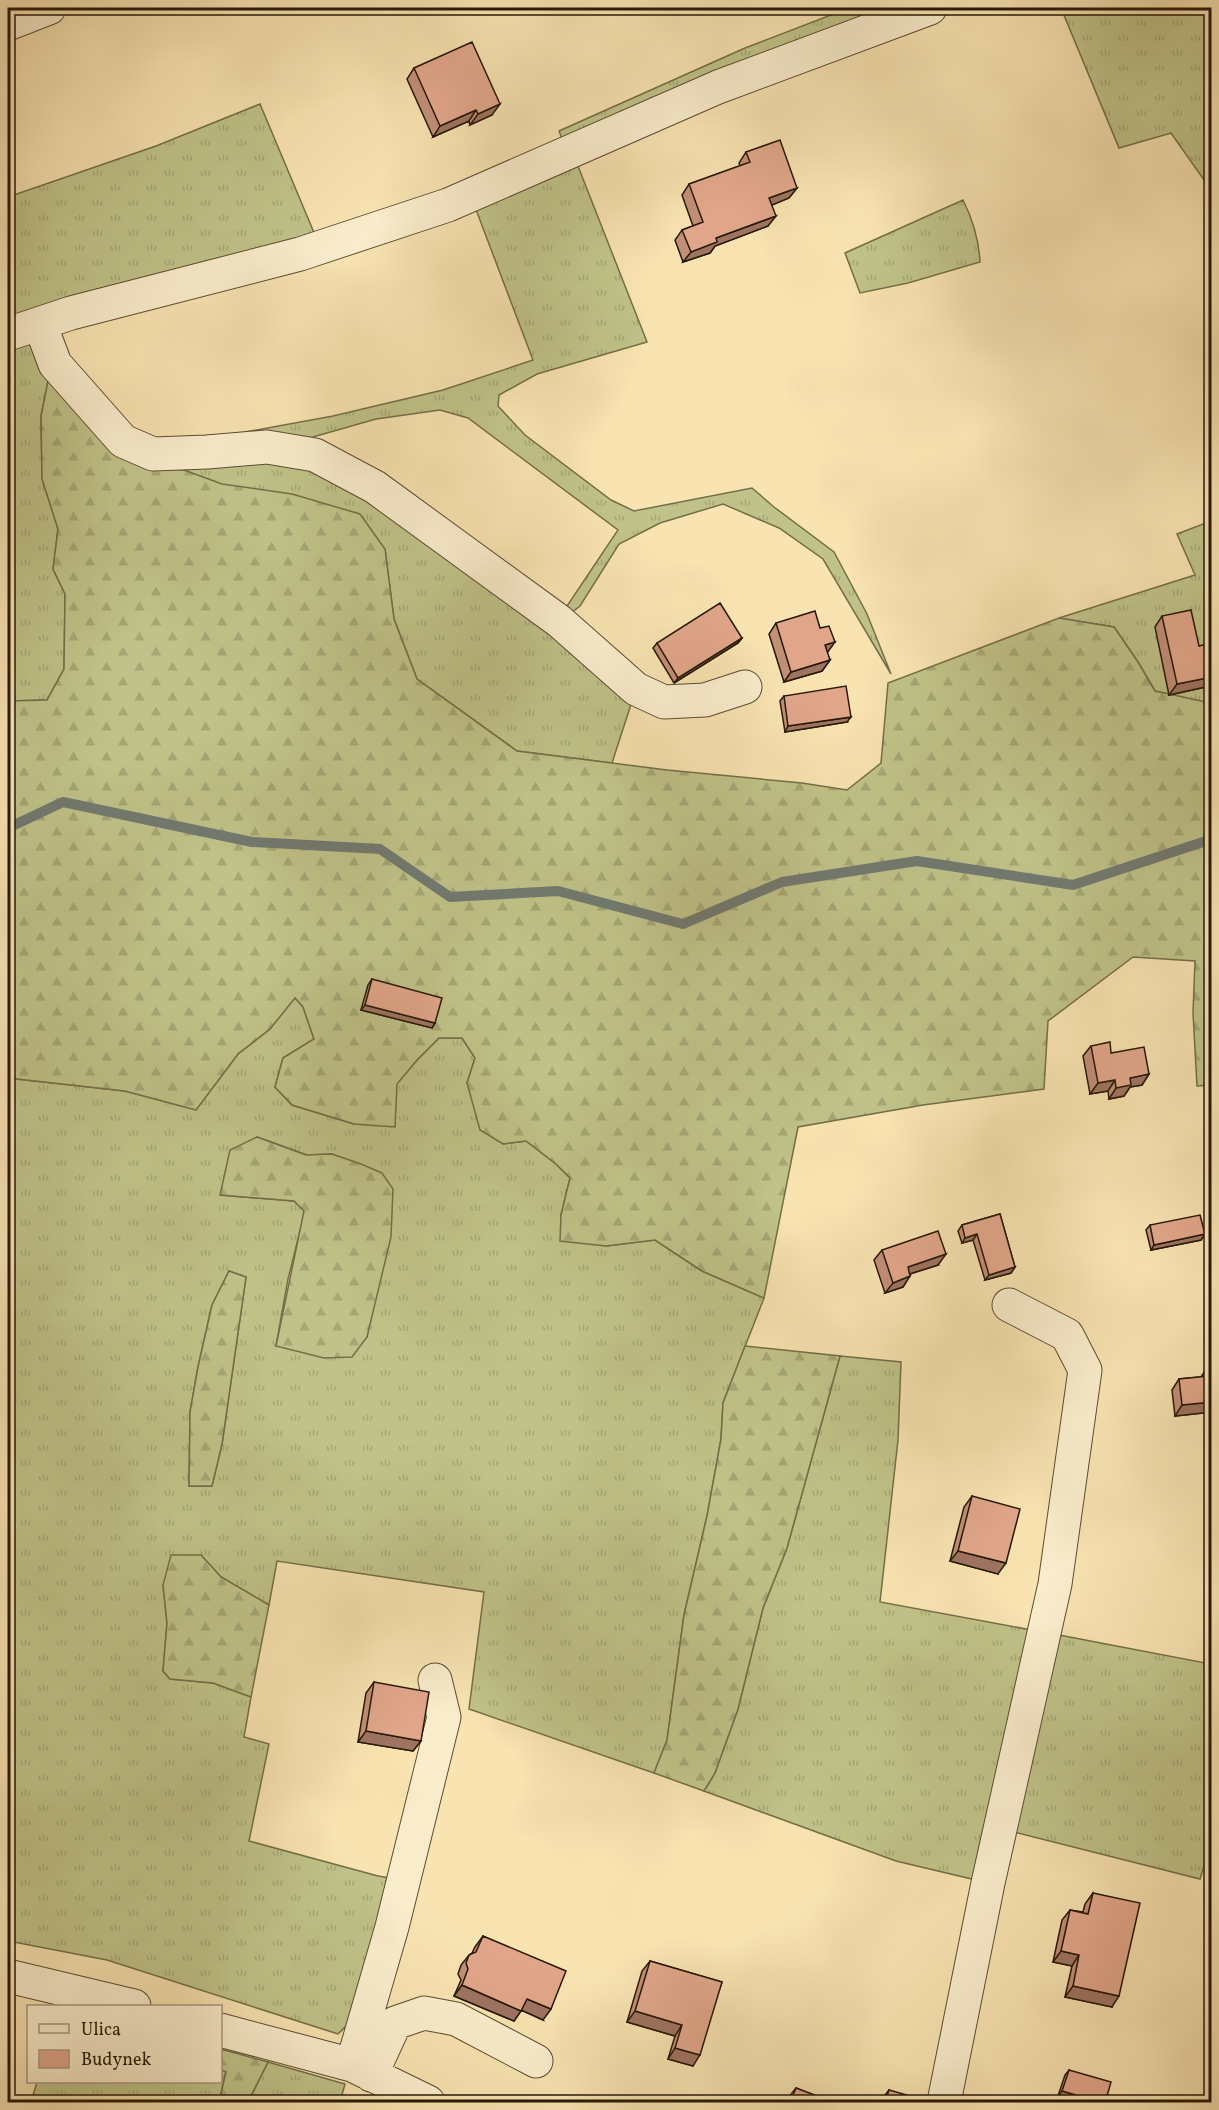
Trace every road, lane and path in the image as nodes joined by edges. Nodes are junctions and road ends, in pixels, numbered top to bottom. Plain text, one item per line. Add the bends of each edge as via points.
1 (49, 8) edge
2 (930, 8) edge
3 (8, 24) edge
4 (40, 324) junction
5 (8, 334) edge
6 (745, 687) dead end
7 (1009, 1305) dead end
8 (435, 1680) dead end
9 (8, 1976) edge
10 (126, 2005) edge
11 (222, 2031) edge
12 (536, 2061) dead end
13 (361, 2070) junction
14 (428, 2103) edge
15 (944, 2103) edge

1 - 3 street
2 - 4 street via 718,87 448,205 300,254
4 - 5 street
4 - 6 street via 55,364 123,441 153,454 267,447 315,456 375,487 559,621 636,689 664,702 705,700
7 - 15 street via 1067,1335 1086,1370 1055,1584
8 - 13 street via 444,1717
9 - 10 street
11 - 13 street
12 - 13 street via 456,2019 424,2013 395,2023
13 - 14 street

